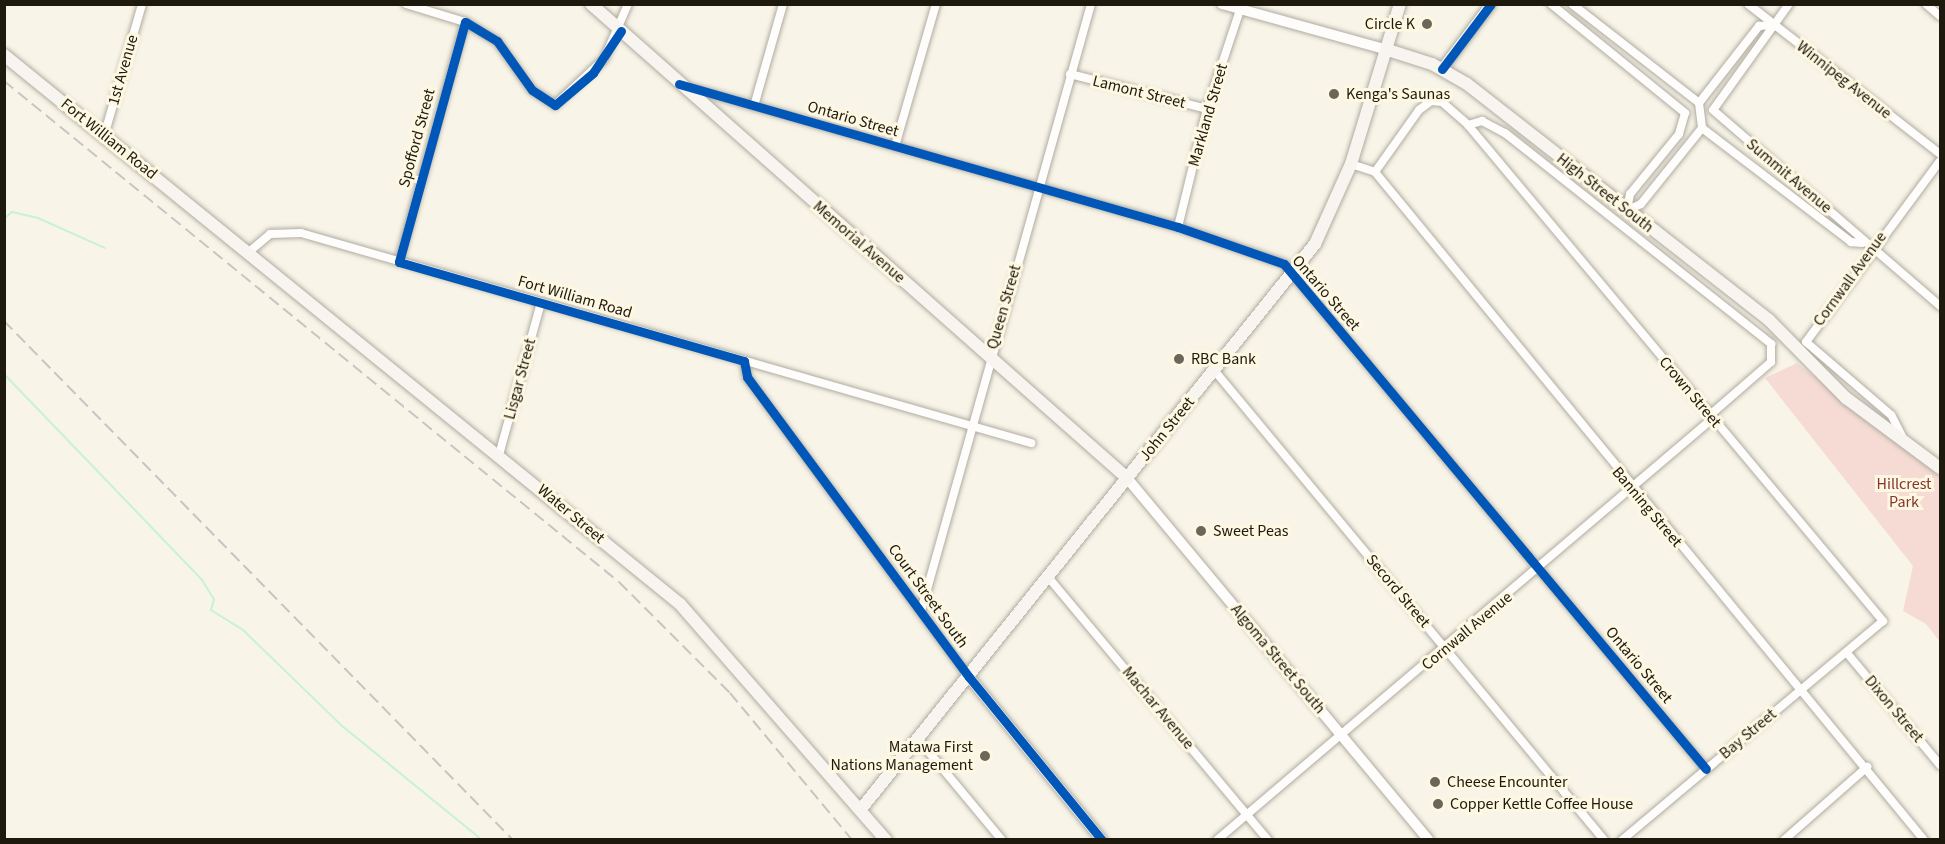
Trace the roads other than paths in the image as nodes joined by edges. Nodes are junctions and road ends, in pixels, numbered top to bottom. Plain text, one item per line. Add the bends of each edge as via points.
1 (142, 4) edge
2 (406, 4) edge
3 (591, 4) edge
4 (628, 4) edge
5 (783, 4) edge
6 (936, 4) edge
7 (1091, 4) edge
8 (1222, 4) edge
9 (1400, 4) edge
10 (1491, 4) edge
11 (1551, 4) edge
12 (1572, 4) edge
13 (1748, 4) edge
14 (1789, 4) edge
15 (1926, 4) edge
16 (1241, 7) edge
17 (1941, 16) edge
18 (465, 22) junction
19 (1773, 25) junction
20 (621, 31) junction
21 (1388, 50) junction
22 (4, 56) edge
23 (1442, 69) junction
24 (1070, 74) junction
25 (679, 84) junction
26 (1703, 100) junction
27 (754, 106) junction
28 (1208, 109) junction
29 (1468, 125) junction
30 (1702, 128) junction
31 (104, 136) junction
32 (896, 146) junction
33 (1941, 154) edge
34 (1941, 161) edge
35 (1350, 164) junction
36 (1375, 172) junction
37 (1038, 190) junction
38 (1816, 200) junction
39 (1627, 210) junction
40 (1808, 210) junction
41 (1178, 227) junction
42 (1862, 243) junction
43 (1871, 250) junction
44 (250, 251) junction
45 (399, 262) junction
46 (1293, 274) junction
47 (541, 303) junction
48 (1941, 306) edge
49 (990, 356) junction
50 (744, 361) junction
51 (1214, 370) junction
52 (1711, 417) junction
53 (971, 422) junction
54 (1905, 442) junction
55 (1031, 443) dead end
56 (499, 455) junction
57 (1941, 468) edge
58 (1127, 478) junction
59 (1629, 487) junction
60 (1540, 570) junction
61 (1048, 577) junction
62 (921, 611) junction
63 (1446, 649) junction
64 (1847, 653) junction
65 (969, 677) junction
66 (1802, 689) junction
67 (1342, 736) junction
68 (918, 739) junction
69 (1941, 765) edge
70 (1867, 767) junction
71 (1706, 769) junction
72 (861, 809) junction
73 (1247, 815) junction
74 (886, 840) edge
75 (1002, 840) edge
76 (1102, 840) edge
77 (1217, 840) edge
78 (1268, 840) edge
79 (1428, 840) edge
80 (1604, 840) edge
81 (1622, 840) edge
82 (1784, 840) edge
83 (1924, 840) edge

1 - 31 street, 1st Avenue
2 - 18 street
3 - 20 main road, Memorial Avenue
4 - 20 street
5 - 27 street
6 - 32 street
7 - 24 street, Queen Street
8 - 16 street, High Street South
9 - 21 main road, John Street
10 - 23 street
11 - 39 street via 1685,113 1679,134 1630,194
12 - 26 street
13 - 19 street, Winnipeg Avenue
14 - 19 street
15 - 17 street
16 - 21 street, High Street South
16 - 28 street, Markland Street
18 - 20 street via 497,41 532,90 549,105 561,103 587,79
18 - 45 street, Spofford Street
19 - 26 street via 1760,26
19 - 33 street, Winnipeg Avenue
19 - 38 street, Summit Avenue via 1713,110
20 - 25 main road, Memorial Avenue
21 - 23 main road, High Street South
21 - 35 main road, John Street
22 - 31 main road, Fort William Road
23 - 39 main road, High Street South
24 - 28 street, Lamont Street
24 - 37 street, Queen Street
25 - 27 street, Ontario Street
25 - 49 main road, Memorial Avenue
26 - 30 street
27 - 32 street, Ontario Street
28 - 41 street, Markland Street
29 - 36 street via 1442,102 1431,101
29 - 52 street, Crown Street
29 - 52 street, Cornwall Avenue via 1482,121 1504,133 1771,344 1771,362
30 - 39 street via 1641,204
30 - 40 street, Summit Avenue
31 - 44 main road, Fort William Road
32 - 37 street, Ontario Street
34 - 43 street, Cornwall Avenue
35 - 36 street
35 - 46 main road, John Street via 1323,232
36 - 59 street, Banning Street
37 - 41 street, Ontario Street
37 - 49 street, Queen Street
38 - 40 street
38 - 42 street, Summit Avenue via 1860,233
39 - 54 main road, High Street South via 1769,320 1846,398
40 - 42 street, Summit Avenue via 1851,242
41 - 46 street, Ontario Street via 1284,264
42 - 43 street, Summit Avenue
43 - 48 street, Summit Avenue
43 - 54 street, Cornwall Avenue via 1822,318 1807,346 1891,415
44 - 45 street, Fort William Road via 270,234 287,231
44 - 56 main road, Water Street
45 - 47 street, Fort William Road
46 - 51 main road, John Street
46 - 60 street, Ontario Street
47 - 50 street, Fort William Road
47 - 56 street, Lisgar Street
49 - 53 street, Queen Street
49 - 58 main road, Memorial Avenue
50 - 53 street, Fort William Road
50 - 62 street, Court Street South via 747,377
51 - 58 main road, John Street
51 - 63 street, Secord Street
52 - 59 street, Cornwall Avenue
52 - 64 street, Crown Street via 1883,621
53 - 55 street, Fort William Road
53 - 62 street, Queen Street
54 - 57 main road, High Street South
56 - 72 main road, Water Street via 680,604
58 - 61 main road, John Street
58 - 67 street, Algoma Street South
59 - 60 street, Cornwall Avenue
59 - 66 street, Banning Street
60 - 63 street, Cornwall Avenue
60 - 71 street, Ontario Street
61 - 65 main road, John Street
61 - 73 street, Machar Avenue
62 - 65 street, Court Street South
63 - 67 street, Cornwall Avenue
63 - 80 street, Secord Street
64 - 66 street, Bay Street
64 - 69 street, Dixon Street
65 - 68 main road, John Street
65 - 76 street, Court Street South
66 - 70 street, Banning Street
66 - 71 street, Bay Street
67 - 73 street, Cornwall Avenue
67 - 79 street, Algoma Street South
68 - 72 main road, John Street
68 - 75 street
70 - 82 street
70 - 83 street, Banning Street
71 - 81 street, Bay Street
72 - 74 main road, Water Street
73 - 77 street, Cornwall Avenue
73 - 78 street, Machar Avenue

